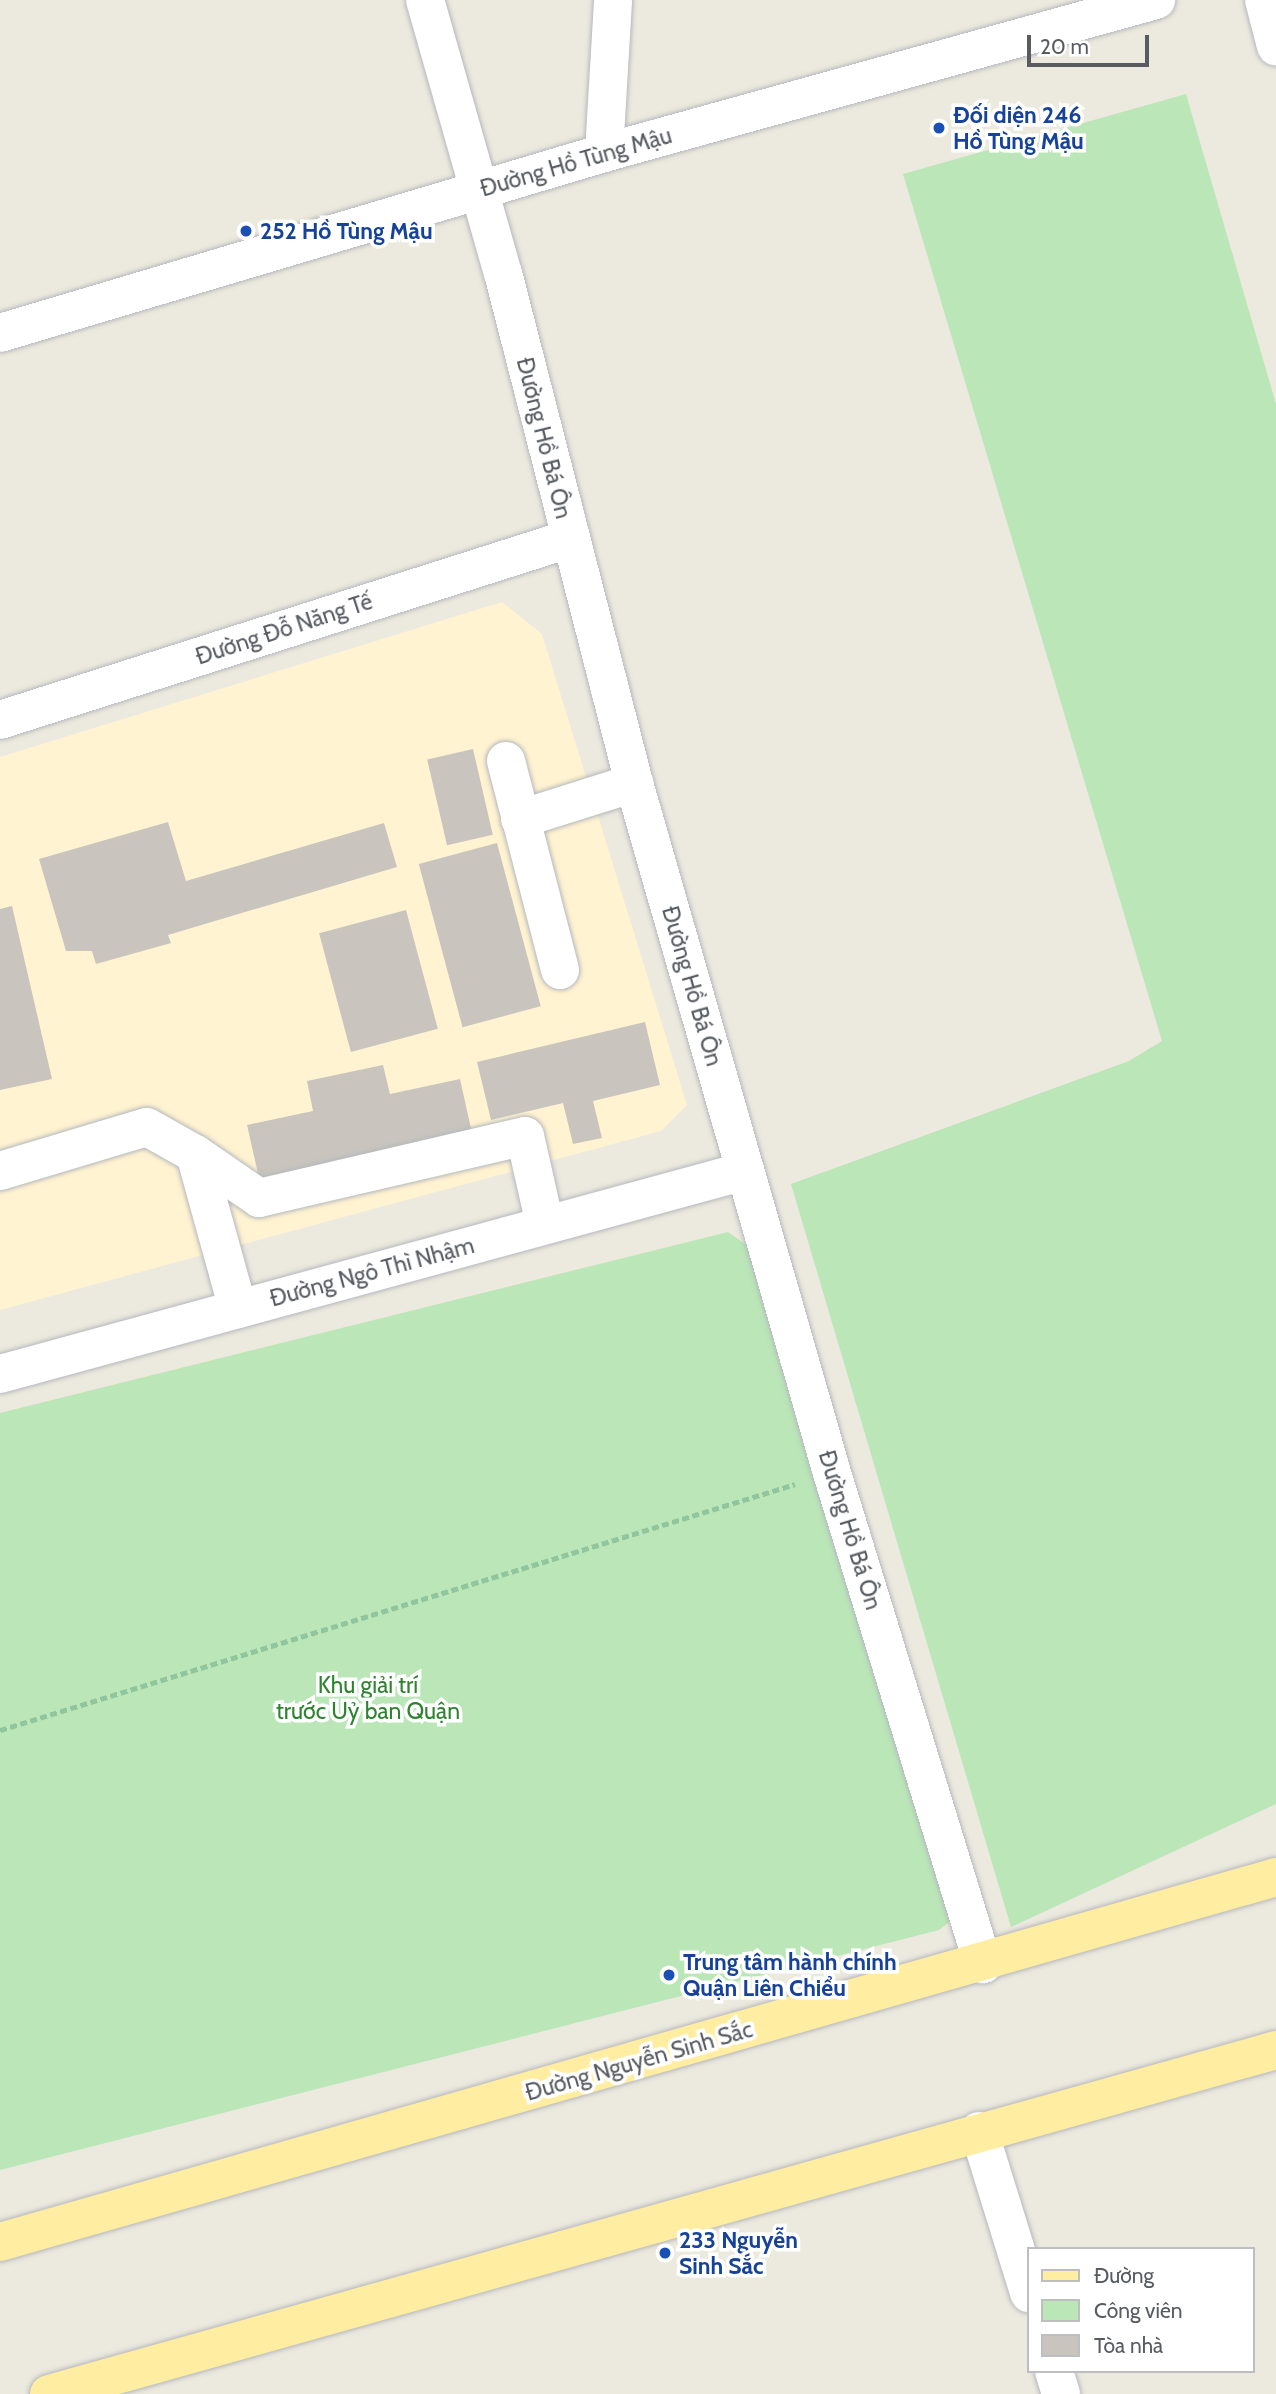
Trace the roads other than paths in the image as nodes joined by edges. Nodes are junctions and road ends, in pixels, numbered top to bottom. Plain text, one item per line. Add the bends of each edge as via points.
1 (425, 0) edge
2 (613, 0) edge
3 (1156, 0) edge
4 (1264, 0) edge
5 (1276, 46) edge
6 (604, 153) junction
7 (480, 189) junction
8 (0, 333) edge
9 (569, 539) junction
10 (0, 720) edge
11 (506, 761) dead end
12 (634, 783) junction
13 (520, 819) junction
14 (560, 970) dead end
15 (195, 1154) junction
16 (0, 1171) edge
17 (745, 1171) junction
18 (545, 1225) junction
19 (238, 1309) junction
20 (0, 1374) edge
21 (1276, 1877) edge
22 (983, 1964) junction
23 (1276, 2050) edge
24 (979, 2131) junction
25 (0, 2242) edge
26 (1028, 2290) edge
27 (1055, 2373) edge
28 (49, 2394) edge
29 (1060, 2394) edge

1 - 7 street, Đường Hồ Bá Ôn
2 - 6 street
3 - 6 street, Đường Hồ Tùng Mậu
4 - 5 street
6 - 7 street, Đường Hồ Tùng Mậu
7 - 8 street, Đường Hồ Tùng Mậu
7 - 9 street, Đường Hồ Bá Ôn
9 - 10 street, Đường Đỗ Năng Tế
9 - 12 street, Đường Hồ Bá Ôn
11 - 13 street
12 - 13 street
12 - 17 street, Đường Hồ Bá Ôn
13 - 14 street
15 - 16 street via 147,1127
15 - 18 street via 259,1198 525,1136
15 - 19 street
17 - 18 street, Đường Ngô Thì Nhậm
17 - 22 street, Đường Hồ Bá Ôn
18 - 19 street, Đường Ngô Thì Nhậm
19 - 20 street, Đường Ngô Thì Nhậm
21 - 22 main road, Đường Nguyễn Sinh Sắc
22 - 25 main road, Đường Nguyễn Sinh Sắc
23 - 24 main road
24 - 26 street
24 - 28 main road
27 - 29 street

